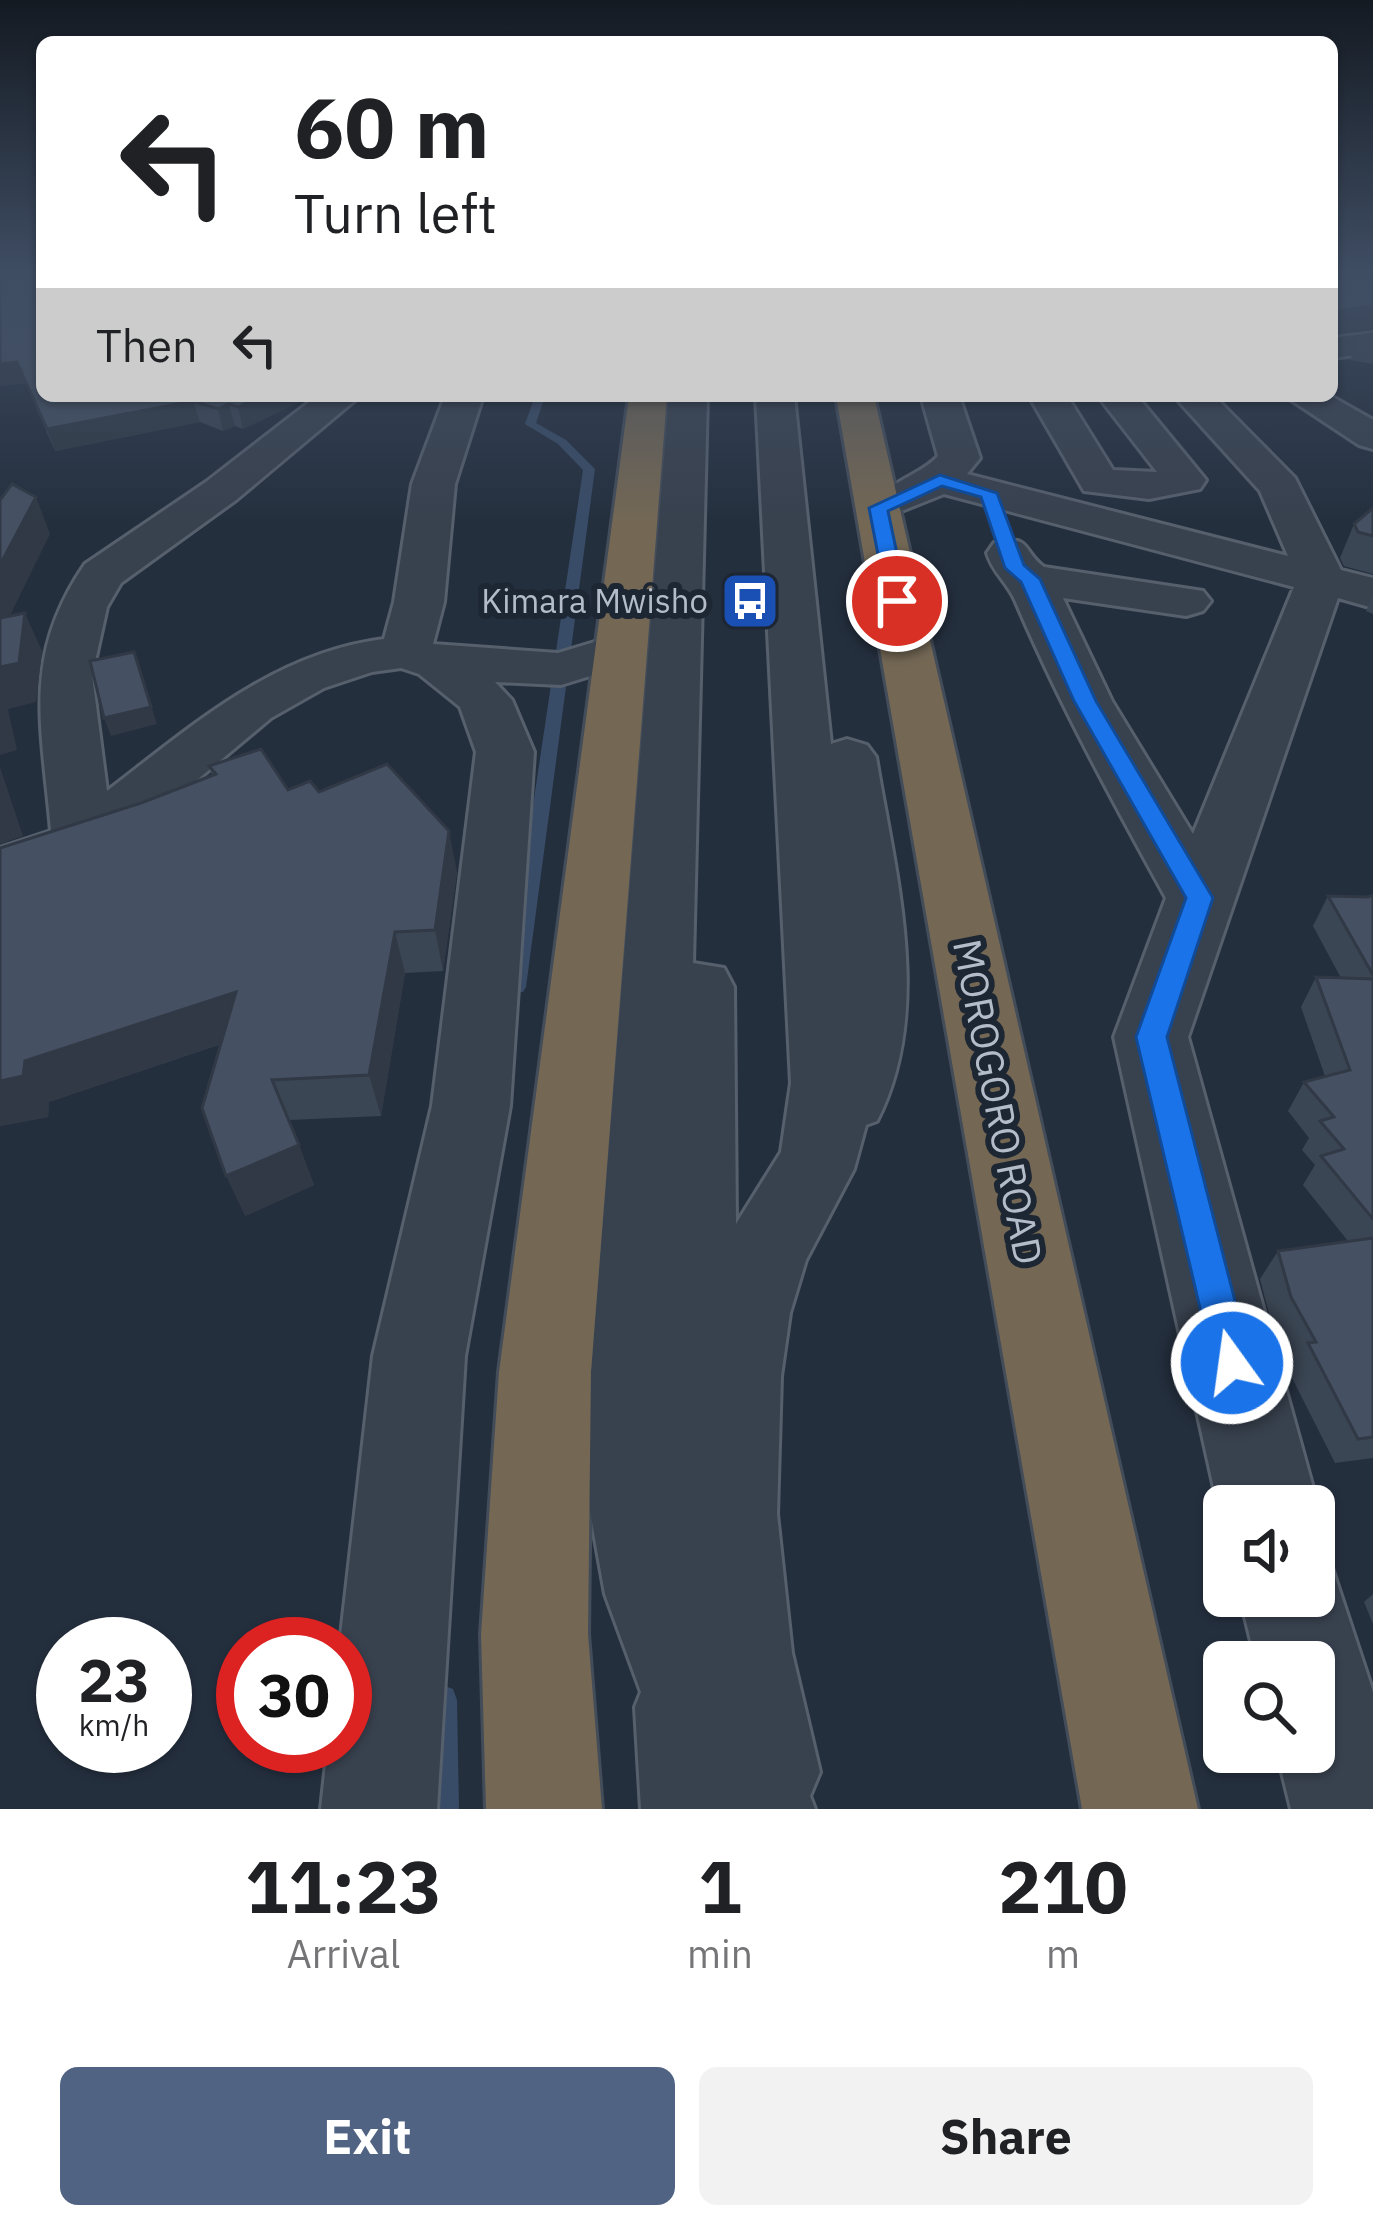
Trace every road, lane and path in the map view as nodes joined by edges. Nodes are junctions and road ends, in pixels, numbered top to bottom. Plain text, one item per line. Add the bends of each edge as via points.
1 (335, 402) edge
2 (462, 402) edge
3 (648, 402) edge
4 (688, 402) edge
5 (710, 402) edge
6 (775, 402) edge
7 (808, 402) edge
8 (858, 402) edge
9 (942, 402) edge
10 (1052, 402) edge
11 (1123, 402) edge
12 (1199, 402) edge
13 (1316, 402) edge
14 (1363, 426) edge
15 (1185, 480) junction
16 (988, 493) junction
17 (909, 494) junction
18 (1148, 534) junction
19 (1030, 579) junction
20 (1347, 586) edge
21 (1186, 601) dead end
22 (621, 650) junction
23 (421, 657) junction
24 (83, 842) junction
25 (0, 871) edge
26 (1199, 898) junction
27 (825, 1140) junction
28 (1263, 1485) edge
29 (686, 1670) junction
30 (1335, 1756) edge
31 (379, 1809) edge
32 (544, 1809) edge
33 (699, 1809) edge
34 (757, 1809) edge
35 (775, 1809) edge
36 (1140, 1809) edge
37 (1349, 1809) edge

1 - 24 street via 102,574 82,607 65,675
2 - 23 street via 432,495
3 - 22 highway
4 - 29 street via 632,1421 641,1524
5 - 29 street
6 - 27 street via 830,1083
7 - 27 street via 870,966 870,1039 854,1093
8 - 17 highway, MOROGORO ROAD
9 - 17 street via 959,458
10 - 15 street via 1099,482
11 - 15 street
12 - 20 street via 1280,487
13 - 14 street
15 - 18 street via 1216,514
16 - 17 street
16 - 18 street
16 - 19 street via 1015,568
17 - 36 highway, MOROGORO ROAD
18 - 20 street
19 - 21 street
19 - 26 street via 1085,701
20 - 26 street
22 - 23 street via 561,669
22 - 32 highway via 538,1458 532,1700
23 - 24 street via 364,657 305,676 252,706
23 - 31 street via 485,700 505,752 471,1106 419,1356
24 - 25 street
26 - 28 street via 1151,1037
27 - 35 street via 762,1260 728,1436 740,1660
29 - 33 street
29 - 34 street
30 - 37 street

